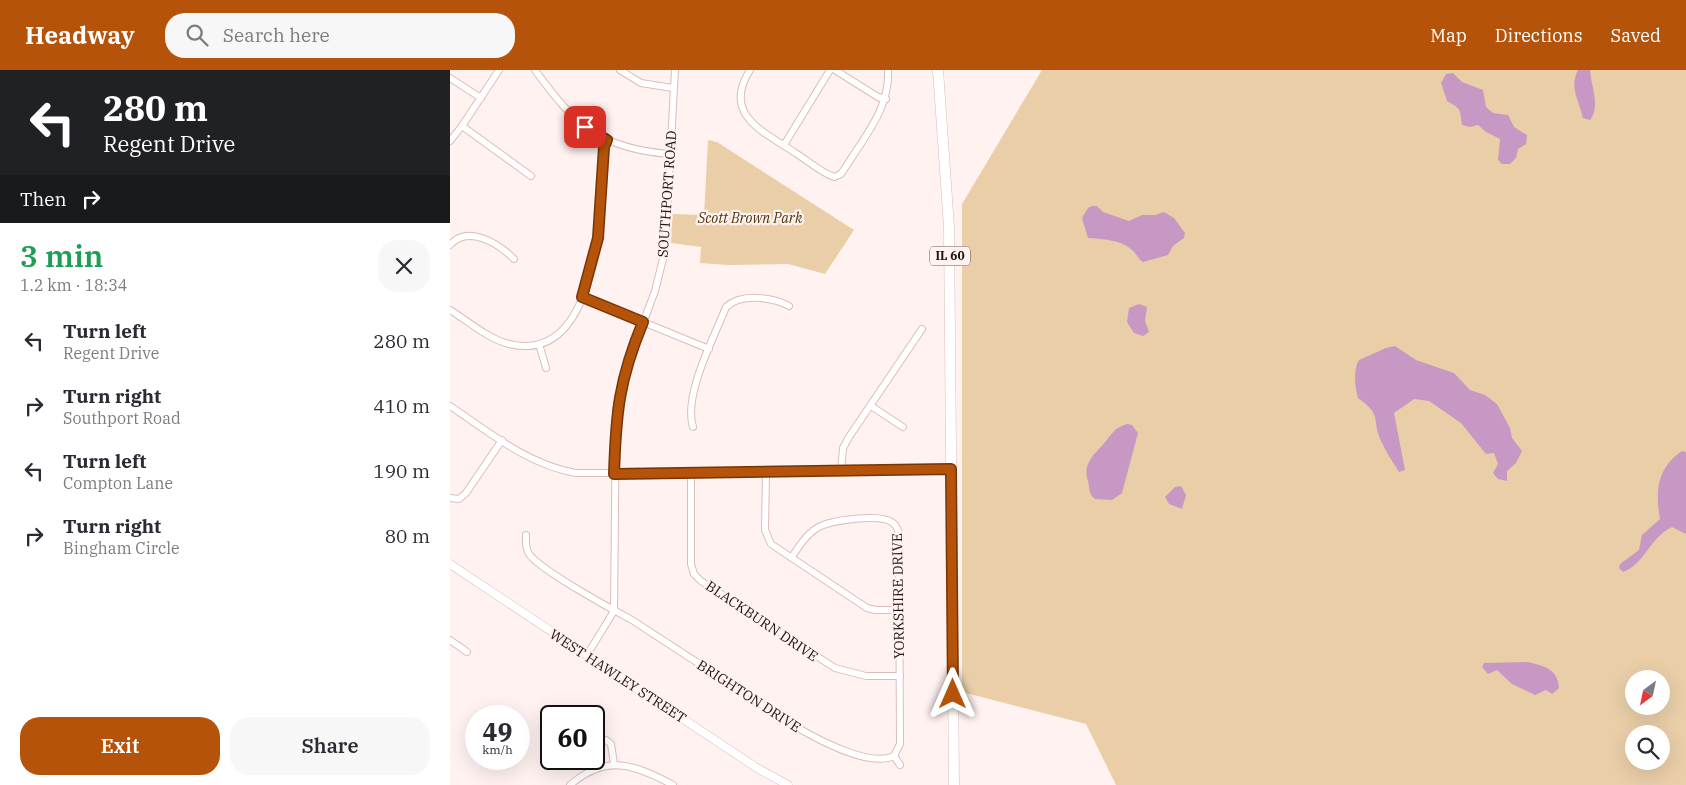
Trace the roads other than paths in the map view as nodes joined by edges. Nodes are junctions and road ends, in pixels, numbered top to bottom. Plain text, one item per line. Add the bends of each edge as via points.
1 (499, 70) edge
2 (535, 70) edge
3 (620, 70) edge
4 (675, 70) edge
5 (750, 70) edge
6 (830, 70) edge
7 (835, 70) edge
8 (888, 70) edge
9 (938, 70) edge
10 (450, 78) edge
11 (673, 88) junction
12 (480, 98) junction
13 (886, 99) junction
14 (462, 126) junction
15 (607, 140) junction
16 (450, 141) edge
17 (784, 145) junction
18 (670, 154) junction
19 (531, 176) dead end
20 (450, 245) edge
21 (514, 259) dead end
22 (582, 297) junction
23 (789, 306) dead end
24 (450, 310) edge
25 (643, 322) junction
26 (922, 329) dead end
27 (539, 344) junction
28 (709, 349) junction
29 (546, 368) dead end
30 (450, 406) edge
31 (871, 406) junction
32 (693, 427) dead end
33 (903, 427) dead end
34 (502, 440) junction
35 (951, 469) junction
36 (841, 472) junction
37 (691, 473) junction
38 (766, 473) junction
39 (614, 474) junction
40 (450, 498) edge
41 (526, 535) dead end
42 (792, 557) junction
43 (450, 564) edge
44 (899, 610) junction
45 (614, 611) junction
46 (450, 640) edge
47 (468, 652) dead end
48 (587, 655) junction
49 (900, 676) junction
50 (605, 740) edge
51 (894, 756) junction
52 (614, 764) junction
53 (900, 765) dead end
54 (605, 766) edge
55 (594, 770) edge
56 (570, 785) edge
57 (673, 785) edge
58 (788, 785) edge
59 (954, 785) edge

1 - 12 street
2 - 15 street via 571,116
3 - 11 street via 642,82
4 - 11 street, SOUTHPORT ROAD
5 - 17 street via 741,90 745,114 754,126
6 - 17 street
7 - 13 street
8 - 13 street
9 - 35 main road, IL 60 via 949,227
10 - 12 street
11 - 18 street, SOUTHPORT ROAD
12 - 14 street
13 - 17 street via 838,176 832,176
14 - 16 street
14 - 19 street
15 - 18 street via 640,151
15 - 22 street via 598,238
18 - 25 street, SOUTHPORT ROAD via 665,251
20 - 21 street via 461,236 474,236 504,249
22 - 25 street
22 - 27 street via 565,328
23 - 28 street via 765,298 733,301 726,307
24 - 27 street via 508,343
25 - 28 street
25 - 39 street, SOUTHPORT ROAD via 618,398
26 - 31 street
27 - 29 street
28 - 32 street via 690,408
30 - 34 street
31 - 33 street
31 - 36 street via 843,448
34 - 39 street via 530,458 555,468
34 - 40 street via 466,493 459,499
35 - 36 street
35 - 59 main road, IL 60
36 - 38 street
37 - 38 street
37 - 39 street
37 - 49 street, BLACKBURN DRIVE via 692,564 694,574 701,581 835,668 866,676
38 - 42 street via 766,536 771,544
39 - 45 street, SOUTHPORT ROAD
41 - 45 street, BRIGHTON DRIVE via 527,549 534,559
42 - 44 street via 871,610
42 - 44 street, YORKSHIRE DRIVE via 810,534 826,523 888,520 899,533
43 - 48 street, WEST HAWLEY STREET
44 - 49 street, YORKSHIRE DRIVE
45 - 48 street
45 - 51 street, BRIGHTON DRIVE via 820,740 882,760
46 - 47 street
48 - 58 street, WEST HAWLEY STREET via 757,768
49 - 51 street, YORKSHIRE DRIVE via 900,744
50 - 52 street via 611,744
51 - 53 street
52 - 54 street
52 - 57 street via 639,768
55 - 56 street

